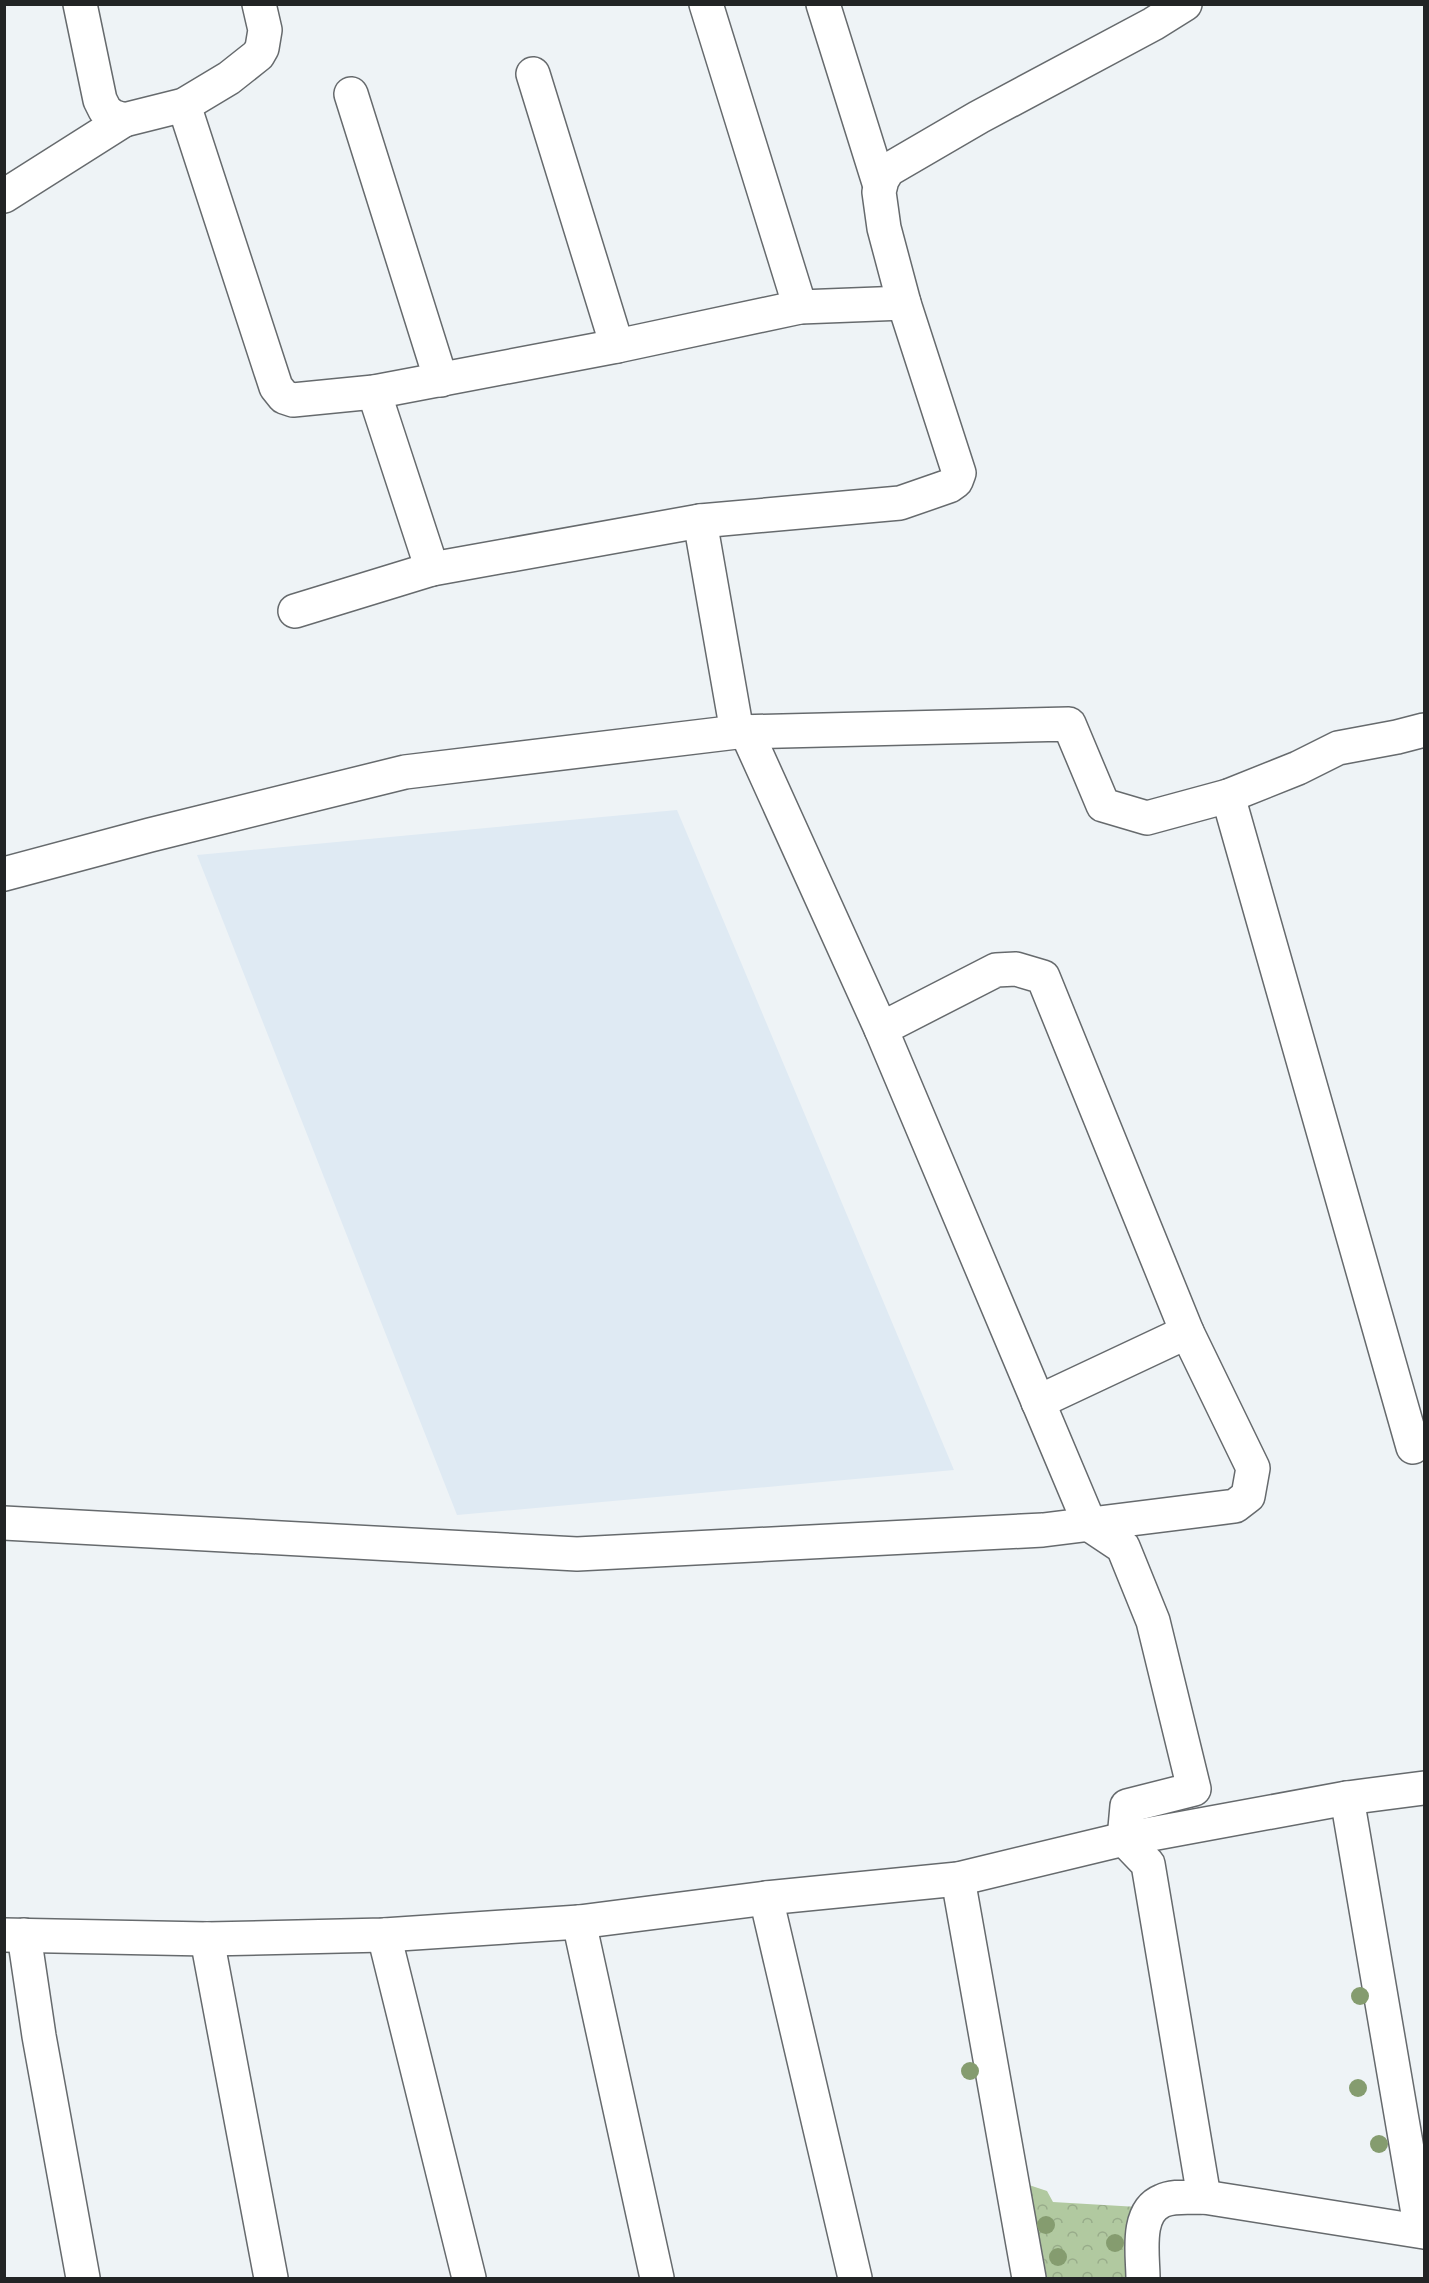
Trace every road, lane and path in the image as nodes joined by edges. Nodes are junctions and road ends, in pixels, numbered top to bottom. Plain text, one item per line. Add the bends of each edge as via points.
1 (80, 4) edge
2 (259, 4) edge
3 (706, 4) edge
4 (823, 4) edge
5 (1185, 4) edge
6 (533, 74) dead end
7 (351, 94) dead end
8 (184, 105) junction
9 (124, 120) junction
10 (880, 186) junction
11 (4, 196) edge
12 (904, 303) junction
13 (800, 307) junction
14 (617, 346) junction
15 (441, 380) junction
16 (374, 392) junction
17 (700, 521) junction
18 (432, 569) junction
19 (294, 611) dead end
20 (1425, 730) edge
21 (742, 732) junction
22 (1228, 795) junction
23 (4, 874) edge
24 (881, 1029) junction
25 (1187, 1332) junction
26 (1038, 1402) junction
27 (1413, 1447) dead end
28 (4, 1523) edge
29 (1090, 1525) junction
30 (1425, 1788) edge
31 (1347, 1798) junction
32 (1124, 1839) junction
33 (958, 1879) junction
34 (766, 1898) junction
35 (579, 1922) junction
36 (14, 1935) edge
37 (384, 1935) junction
38 (207, 1939) junction
39 (1204, 2198) junction
40 (1423, 2232) edge
41 (83, 2278) edge
42 (271, 2278) edge
43 (469, 2278) edge
44 (657, 2278) edge
45 (855, 2278) edge
46 (1029, 2278) edge
47 (1143, 2278) edge

1 - 9 street via 100,100 112,116
2 - 8 street via 265,40 258,56
3 - 13 street
4 - 10 street
5 - 10 street via 898,164 888,170
6 - 14 street
7 - 15 street
8 - 9 street
8 - 16 street via 276,387 284,397 293,400
9 - 11 street
10 - 12 street via 884,228
12 - 13 street
12 - 17 street via 959,473 956,482 900,503
13 - 14 street
14 - 15 street
15 - 16 street
16 - 18 street
17 - 18 street
17 - 21 street
18 - 19 street
20 - 22 street via 1338,748
21 - 22 street via 1070,724 1103,805 1147,818
21 - 23 street via 405,772
21 - 24 street
22 - 27 street
24 - 25 street via 996,970 1016,969 1043,977
24 - 26 street
25 - 26 street
25 - 29 street via 1253,1468 1248,1496 1235,1506
26 - 29 street
28 - 29 street via 577,1554
29 - 32 street via 1123,1546 1153,1621 1194,1789 1127,1806
30 - 31 street
31 - 32 street
31 - 40 street
32 - 33 street
32 - 39 street via 1148,1864
33 - 34 street
33 - 46 street
34 - 35 street
34 - 45 street
35 - 37 street
35 - 44 street
36 - 38 street
36 - 41 street via 39,2036
37 - 38 street
37 - 43 street
38 - 42 street
39 - 40 street
39 - 47 street via 1173,2198 1150,2210 1143,2234

